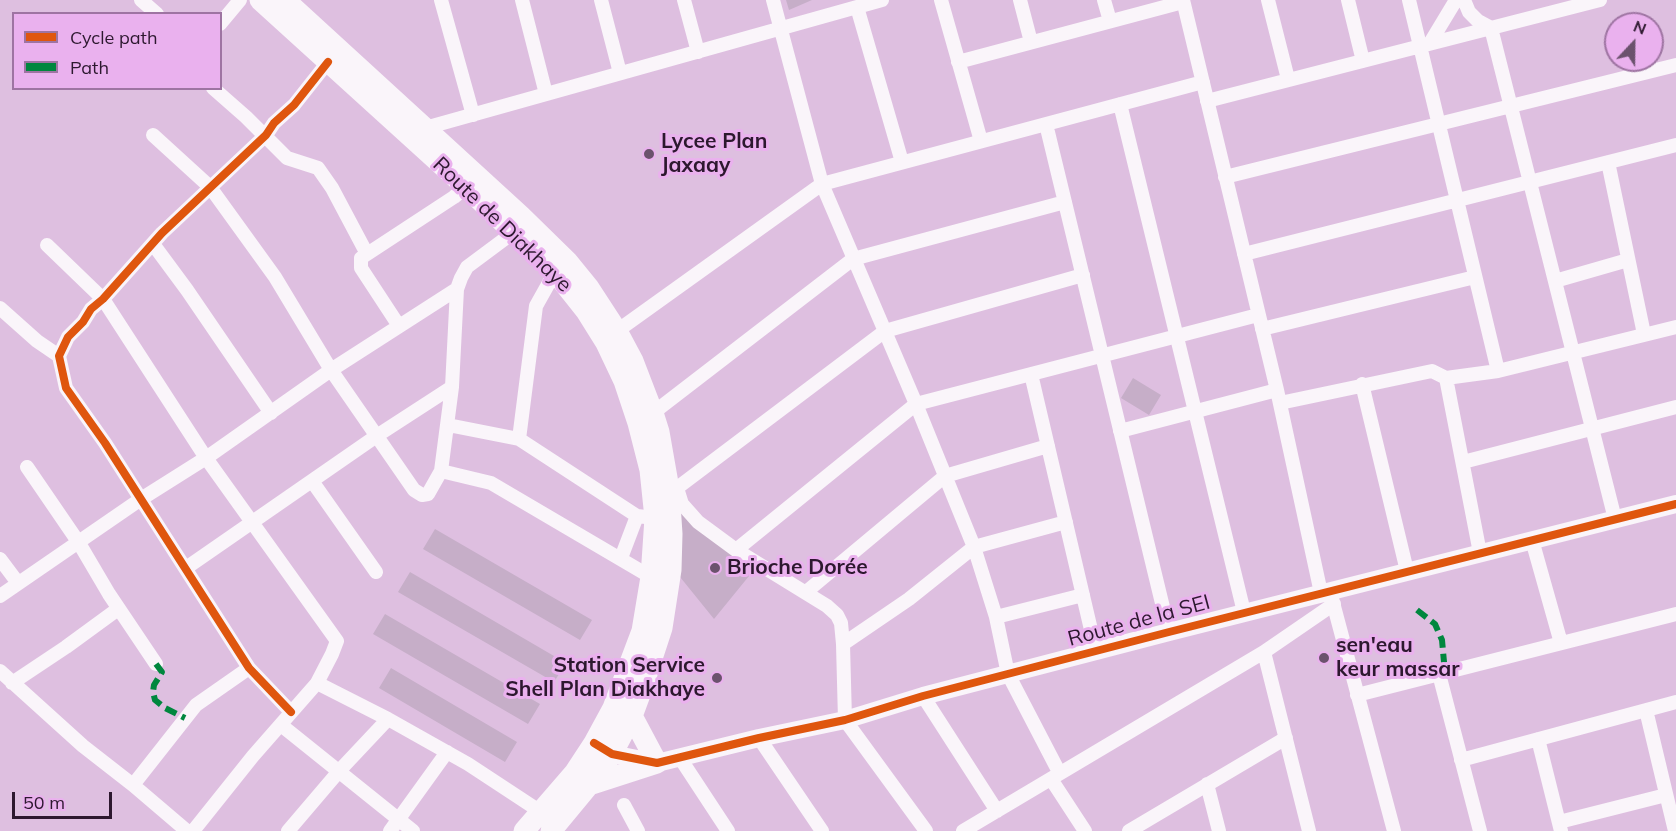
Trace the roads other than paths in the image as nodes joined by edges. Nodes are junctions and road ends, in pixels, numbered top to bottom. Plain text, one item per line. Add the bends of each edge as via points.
1 (141, 0) edge
2 (240, 0) edge
3 (260, 0) edge
4 (441, 0) edge
5 (522, 0) edge
6 (601, 0) edge
7 (684, 0) edge
8 (773, 0) edge
9 (882, 0) edge
10 (940, 0) edge
11 (1020, 0) edge
12 (1104, 0) edge
13 (1268, 0) edge
14 (1348, 0) edge
15 (1409, 0) edge
16 (1456, 0) edge
17 (1464, 0) edge
18 (1600, 0) edge
19 (289, 1) edge
20 (1183, 1) edge
21 (857, 7) junction
22 (155, 12) edge
23 (1110, 21) junction
24 (222, 22) edge
25 (781, 28) junction
26 (1491, 28) junction
27 (1031, 42) junction
28 (1424, 45) junction
29 (698, 52) junction
30 (1363, 61) junction
31 (328, 62) junction
32 (958, 62) junction
33 (1676, 65) edge
34 (620, 74) junction
35 (1288, 79) junction
36 (1203, 82) junction
37 (215, 90) edge
38 (546, 94) junction
39 (1207, 101) junction
40 (1120, 104) junction
41 (1511, 106) junction
42 (473, 115) junction
43 (1046, 124) junction
44 (1438, 124) junction
45 (425, 128) junction
46 (153, 135) dead end
47 (266, 135) junction
48 (981, 141) junction
49 (1676, 145) edge
50 (902, 162) junction
51 (1608, 162) junction
52 (1225, 177) junction
53 (1530, 182) junction
54 (822, 184) junction
55 (210, 187) junction
56 (466, 187) junction
57 (1456, 200) junction
58 (1065, 202) junction
59 (514, 232) junction
60 (153, 244) junction
61 (47, 245) dead end
62 (367, 254) junction
63 (1244, 254) junction
64 (854, 259) junction
65 (1628, 260) junction
66 (555, 272) junction
67 (1083, 276) junction
68 (1475, 278) junction
69 (1555, 281) junction
70 (457, 290) junction
71 (102, 299) junction
72 (0, 308) edge
73 (1258, 315) junction
74 (399, 326) junction
75 (1676, 327) edge
76 (1262, 329) junction
77 (885, 331) junction
78 (617, 332) junction
79 (1644, 334) junction
80 (1177, 336) junction
81 (1573, 352) junction
82 (1102, 355) junction
83 (59, 356) junction
84 (331, 370) junction
85 (1498, 370) junction
86 (1031, 374) junction
87 (1446, 378) junction
88 (1362, 384) junction
89 (452, 387) junction
90 (1278, 397) junction
91 (916, 404) junction
92 (1676, 407) edge
93 (1195, 412) junction
94 (271, 413) junction
95 (653, 413) junction
96 (448, 425) junction
97 (1592, 428) junction
98 (1120, 431) junction
99 (378, 435) junction
100 (519, 440) junction
101 (1048, 446) junction
102 (206, 458) junction
103 (1463, 462) junction
104 (27, 467) dead end
105 (441, 471) junction
106 (945, 476) junction
107 (312, 481) junction
108 (673, 488) junction
109 (141, 499) junction
110 (1676, 504) edge
111 (646, 517) junction
112 (1615, 519) junction
113 (1066, 522) junction
114 (252, 523) junction
115 (1532, 540) junction
116 (79, 543) junction
117 (974, 547) junction
118 (736, 550) junction
119 (1480, 553) junction
120 (621, 558) junction
121 (0, 559) edge
122 (186, 568) junction
123 (376, 572) dead end
124 (1407, 572) junction
125 (651, 577) junction
126 (18, 583) junction
127 (806, 592) junction
128 (1083, 595) junction
129 (1328, 595) junction
130 (0, 596) edge
131 (118, 609) junction
132 (1244, 612) junction
133 (1676, 614) edge
134 (996, 617) junction
135 (1169, 632) junction
136 (1561, 643) junction
137 (843, 644) junction
138 (1096, 651) junction
139 (1264, 652) junction
140 (156, 664) dead end
141 (249, 668) junction
142 (0, 671) edge
143 (1008, 674) junction
144 (1439, 674) junction
145 (12, 682) junction
146 (317, 683) junction
147 (1357, 694) junction
148 (923, 696) junction
149 (1676, 702) edge
150 (1646, 710) junction
151 (291, 712) junction
152 (632, 716) junction
153 (388, 719) junction
154 (845, 720) junction
155 (280, 725) junction
156 (759, 738) junction
157 (1286, 738) junction
158 (1538, 739) junction
159 (603, 748) junction
160 (447, 752) junction
161 (680, 758) junction
162 (1461, 760) junction
163 (657, 763) junction
164 (340, 770) junction
165 (1055, 776) junction
166 (1208, 784) junction
167 (133, 785) junction
168 (589, 786) junction
169 (1666, 795) junction
170 (624, 805) dead end
171 (997, 811) junction
172 (546, 822) edge
173 (394, 826) edge
174 (1560, 826) edge
175 (187, 831) edge
176 (193, 831) edge
177 (288, 831) edge
178 (412, 831) edge
179 (524, 831) edge
180 (638, 831) edge
181 (728, 831) edge
182 (822, 831) edge
183 (926, 831) edge
184 (963, 831) edge
185 (1085, 831) edge
186 (1129, 831) edge
187 (1219, 831) edge
188 (1309, 831) edge
189 (1394, 831) edge
190 (1480, 831) edge
191 (1675, 831) edge

1 - 22 street
2 - 24 street
3 - 31 main road, Route de Diakhaye
4 - 42 street
5 - 38 street
6 - 34 street
7 - 29 street
8 - 25 street
9 - 21 street
10 - 32 street
11 - 27 street
12 - 23 street
13 - 35 street
14 - 30 street
15 - 28 street
16 - 28 street
17 - 26 street via 1468,12
18 - 26 street
19 - 45 main road, Route de Diakhaye
20 - 23 street
20 - 36 street
21 - 25 street
21 - 50 street
23 - 27 street
25 - 29 street
25 - 54 street
26 - 28 street
26 - 41 street
27 - 32 street
28 - 30 street
28 - 44 street
29 - 34 street
30 - 35 street
31 - 47 street
31 - 56 main road, Route de Diakhaye
32 - 48 street
33 - 41 street
34 - 38 street
35 - 39 street
36 - 39 street
36 - 40 street
37 - 47 street
38 - 42 street
39 - 52 street
40 - 43 street
40 - 80 street
41 - 44 street
41 - 53 street
42 - 45 street
43 - 48 street
43 - 58 street
44 - 52 street
44 - 57 street
45 - 78 main road, Route de Diakhaye via 567,261
46 - 55 street
47 - 55 street
47 - 62 street via 287,158 318,168
48 - 50 street
49 - 51 street
50 - 54 street
51 - 53 street
51 - 65 street
52 - 63 street
53 - 57 street
53 - 69 street
54 - 64 street
54 - 78 street
55 - 60 street
55 - 84 street via 274,277
56 - 59 main road, Route de Diakhaye
56 - 62 street
57 - 63 street
57 - 68 street
58 - 64 street
58 - 67 street
59 - 66 main road, Route de Diakhaye
59 - 70 street via 467,267
60 - 71 street
60 - 94 street
61 - 71 street
62 - 74 street via 362,258 361,268
63 - 73 street
64 - 77 street
64 - 95 street
65 - 69 street
65 - 79 street
66 - 100 street via 536,306
66 - 111 main road, Route de Diakhaye via 586,311 624,381 650,470
67 - 77 street
67 - 82 street
68 - 76 street
68 - 85 street
69 - 81 street
70 - 74 street
70 - 89 street
71 - 83 street via 68,337
71 - 102 street
72 - 83 street
73 - 76 street
73 - 80 street
74 - 84 street
75 - 79 street
76 - 90 street
77 - 91 street
77 - 108 street
78 - 95 main road, Route de Diakhaye
79 - 81 street
80 - 82 street
80 - 93 street
81 - 85 street
81 - 97 street
82 - 86 street
82 - 98 street
83 - 109 street via 66,388
84 - 94 street
84 - 99 street
85 - 87 street
86 - 91 street
86 - 101 street
87 - 88 street via 1432,371
87 - 103 street
88 - 90 street
88 - 124 street
89 - 96 street
89 - 99 street
90 - 93 street
90 - 129 street
91 - 106 street
91 - 118 street
92 - 97 street
93 - 98 street
93 - 132 street
94 - 102 street
95 - 108 main road, Route de Diakhaye
96 - 100 street
96 - 105 street
97 - 103 street
97 - 112 street
98 - 135 street
99 - 105 street via 419,494 428,494
99 - 107 street
100 - 111 street
101 - 106 street
101 - 113 street
102 - 109 street
102 - 114 street
103 - 119 street
104 - 116 street
105 - 120 street via 491,483
106 - 117 street
106 - 127 street
107 - 114 street
107 - 123 street
108 - 118 street via 691,517
108 - 152 main road, Route de Diakhaye via 666,610
109 - 116 street
109 - 122 street
110 - 112 street, Route de la SEI
111 - 120 street
111 - 125 main road, Route de Diakhaye
112 - 115 street, Route de la SEI
113 - 117 street
113 - 128 street
114 - 122 street
114 - 146 street via 337,641
115 - 119 street, Route de la SEI
115 - 136 street
116 - 126 street
116 - 131 street
117 - 134 street
117 - 137 street via 909,599
118 - 127 street
119 - 124 street, Route de la SEI
120 - 125 street
121 - 126 street
122 - 141 street
124 - 129 street, Route de la SEI
125 - 159 main road, Route de Diakhaye via 642,631 613,708
126 - 130 street
127 - 137 street via 837,615
128 - 134 street
128 - 138 street
129 - 132 street, Route de la SEI
129 - 139 street
129 - 147 street
131 - 140 street
131 - 145 street
132 - 135 street, Route de la SEI
133 - 136 street
134 - 143 street
135 - 138 street, Route de la SEI
136 - 144 street
137 - 154 street
138 - 143 street, Route de la SEI
139 - 157 street
139 - 165 street
141 - 151 street
141 - 167 street via 196,705
142 - 145 street
143 - 148 street, Route de la SEI
143 - 165 street
144 - 147 street
144 - 162 street
145 - 167 street
146 - 151 street
146 - 153 street
147 - 189 street
148 - 154 street, Route de la SEI
148 - 171 street
149 - 150 street
150 - 158 street
150 - 169 street
151 - 155 street
152 - 159 main road, Route de Diakhaye
152 - 163 main road
153 - 160 street
153 - 164 street
154 - 156 street, Route de la SEI
154 - 183 street
155 - 164 street
155 - 176 street
156 - 161 street, Route de la SEI
156 - 182 street
157 - 166 street
157 - 188 street
158 - 162 street
158 - 174 street
159 - 163 street, Route de la SEI
159 - 168 main road, Route de Diakhaye
159 - 172 main road, Route de Diakhaye via 575,772
160 - 172 street
160 - 173 street
161 - 163 street, Route de la SEI
161 - 181 street
162 - 190 street
163 - 168 main road
164 - 173 street
164 - 177 street
165 - 171 street
165 - 185 street
166 - 186 street
166 - 187 street
167 - 175 street
168 - 172 main road, Route de Diakhaye
169 - 174 street
169 - 191 street
170 - 180 street
171 - 184 street
172 - 179 main road, Route de Diakhaye
173 - 178 street

